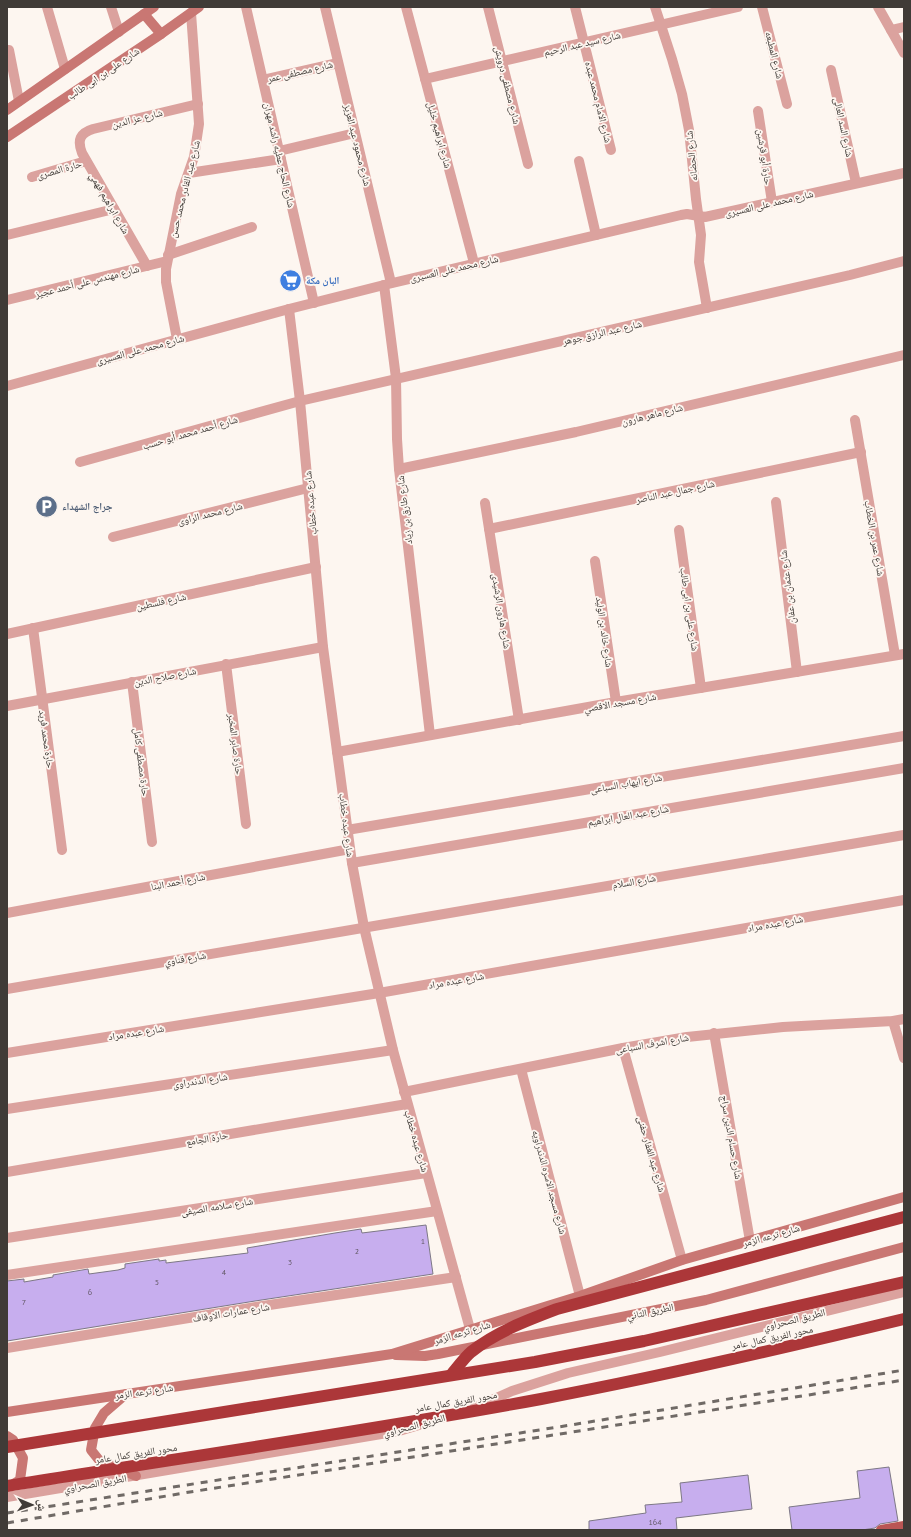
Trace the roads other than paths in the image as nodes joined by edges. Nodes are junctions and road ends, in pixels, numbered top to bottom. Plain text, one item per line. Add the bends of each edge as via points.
1 (47, 7) edge
2 (111, 7) edge
3 (154, 7) edge
4 (246, 7) edge
5 (325, 7) edge
6 (406, 7) edge
7 (488, 7) edge
8 (575, 7) edge
9 (655, 7) edge
10 (738, 7) edge
11 (762, 7) edge
12 (878, 7) edge
13 (195, 10) edge
14 (144, 14) junction
15 (660, 25) junction
16 (904, 27) edge
17 (891, 30) junction
18 (119, 32) junction
19 (161, 34) junction
20 (584, 43) junction
21 (9, 50) dead end
22 (904, 53) edge
23 (502, 61) junction
24 (338, 63) junction
25 (65, 69) junction
26 (831, 70) dead end
27 (263, 80) junction
28 (425, 80) junction
29 (19, 101) junction
30 (198, 104) junction
31 (787, 104) dead end
32 (7, 110) edge
33 (758, 111) dead end
34 (355, 133) junction
35 (7, 137) edge
36 (80, 138) joint
37 (611, 150) dead end
38 (280, 155) junction
39 (86, 161) junction
40 (579, 161) dead end
41 (528, 164) dead end
42 (189, 172) junction
43 (904, 173) edge
44 (32, 177) dead end
45 (856, 183) junction
46 (772, 202) junction
47 (114, 209) junction
48 (699, 217) junction
49 (252, 227) dead end
50 (7, 235) edge
51 (596, 235) junction
52 (168, 258) junction
53 (904, 261) edge
54 (474, 263) junction
55 (147, 266) junction
56 (387, 284) junction
57 (7, 300) edge
58 (314, 303) junction
59 (707, 308) junction
60 (288, 309) junction
61 (177, 339) junction
62 (904, 355) edge
63 (396, 378) junction
64 (7, 386) edge
65 (300, 401) junction
66 (855, 420) dead end
67 (861, 452) junction
68 (80, 462) dead end
69 (399, 469) junction
70 (308, 488) junction
71 (776, 502) dead end
72 (485, 503) dead end
73 (489, 529) junction
74 (679, 530) dead end
75 (113, 537) dead end
76 (595, 561) dead end
77 (316, 567) junction
78 (33, 628) junction
79 (7, 634) edge
80 (323, 647) junction
81 (900, 654) edge
82 (226, 664) junction
83 (797, 672) junction
84 (132, 682) junction
85 (701, 688) junction
86 (41, 699) junction
87 (616, 702) junction
88 (7, 706) edge
89 (519, 720) junction
90 (430, 735) junction
91 (904, 736) edge
92 (337, 752) junction
93 (904, 768) edge
94 (246, 824) dead end
95 (347, 830) junction
96 (904, 835) edge
97 (152, 842) dead end
98 (350, 849) junction
99 (62, 850) dead end
100 (352, 863) junction
101 (904, 900) edge
102 (7, 913) edge
103 (364, 927) junction
104 (7, 989) edge
105 (379, 993) junction
106 (904, 1019) edge
107 (893, 1021) junction
108 (714, 1033) junction
109 (623, 1048) junction
110 (393, 1050) junction
111 (7, 1053) edge
112 (904, 1058) edge
113 (521, 1069) junction
114 (404, 1092) junction
115 (407, 1104) junction
116 (7, 1109) edge
117 (7, 1172) edge
118 (426, 1173) junction
119 (904, 1197) edge
120 (437, 1211) junction
121 (904, 1217) edge
122 (7, 1238) edge
123 (750, 1242) junction
124 (904, 1247) edge
125 (682, 1260) junction
126 (7, 1275) edge
127 (456, 1278) junction
128 (904, 1282) edge
129 (904, 1292) edge
130 (580, 1296) junction
131 (904, 1319) edge
132 (470, 1329) junction
133 (7, 1348) edge
134 (392, 1354) junction
135 (451, 1375) junction
136 (126, 1394) junction
137 (7, 1412) edge
138 (7, 1436) edge
139 (7, 1447) edge
140 (136, 1476) junction
141 (7, 1487) edge
142 (7, 1497) edge
143 (904, 1526) edge
144 (881, 1530) edge

1 - 25 street
2 - 18 street
3 - 14 street
4 - 27 street, شارع الحاج عطيه راشد مهران
5 - 24 street, شارع محمود عبد العزيز
6 - 28 street, شارع ابراهيم خليل
7 - 23 street, شارع مصطفى درويش
8 - 20 street, شارع الامام محمد عبده
9 - 15 street, شارع الحضانه
10 - 15 street, شارع سيد عبد الرحيم
11 - 31 street, شارع المطبعه
12 - 17 street
13 - 19 street, شارع على بن ابى طالب
13 - 30 street, شارع عبد القادر محمد حسن
14 - 18 street
14 - 19 street
15 - 20 street, شارع سيد عبد الرحيم
15 - 48 street, شارع الحضانه via 682,94 689,130
16 - 17 street
17 - 22 street
18 - 25 street
19 - 35 street, شارع على بن ابى طالب
20 - 23 street, شارع سيد عبد الرحيم
20 - 37 street, شارع الامام محمد عبده
21 - 29 street
23 - 28 street, شارع سيد عبد الرحيم
23 - 41 street, شارع مصطفى درويش
24 - 27 street, شارع مصطفى عمر
24 - 34 street, شارع محمود عبد العزيز
25 - 29 street
26 - 45 street, شارع السد العالى
27 - 38 street, شارع الحاج عطيه راشد مهران
28 - 54 street, شارع ابراهيم خليل
29 - 32 street
30 - 36 street, شارع عز الدين via 85,131
30 - 42 street, شارع عبد القادر محمد حسن via 197,140
33 - 46 street, حارة أبو قرشين
34 - 38 street
34 - 56 street, شارع محمود عبد العزيز
36 - 39 street, شارع ابراهيم فهمي via 78,146
38 - 42 street
38 - 58 street, شارع الحاج عطيه راشد مهران
39 - 44 street, حارة المصرى
39 - 47 street, شارع ابراهيم فهمي
40 - 51 street
42 - 52 street, شارع عبد القادر محمد حسن via 181,194
43 - 45 street, شارع محمد على العسيرى
45 - 46 street, شارع محمد على العسيرى
46 - 48 street, شارع محمد على العسيرى
47 - 50 street
47 - 55 street, شارع ابراهيم فهمي
48 - 51 street, شارع محمد على العسيرى via 681,215
48 - 59 street, شارع الحضانه via 702,241 699,262
49 - 52 street, شارع مهندس على أحمد عجيز
51 - 54 street, شارع محمد على العسيرى
52 - 55 street, شارع مهندس على أحمد عجيز
52 - 61 street, شارع عبد القادر محمد حسن via 166,282
53 - 59 street, شارع عبد الرازق جوهر
54 - 56 street, شارع محمد على العسيرى
55 - 57 street, شارع مهندس على أحمد عجيز
56 - 58 street, شارع محمد على العسيرى
56 - 63 street, شارع طارق بن زياد
58 - 60 street, شارع محمد على العسيرى
59 - 63 street, شارع عبد الرازق جوهر
60 - 61 street, شارع محمد على العسيرى
60 - 65 street, شارع عبده خطاب
61 - 64 street, شارع محمد على العسيرى
62 - 69 street, شارع ماهر هارون via 576,432
63 - 65 street, شارع عبد الرازق جوهر
63 - 69 street, شارع طارق بن زياد via 396,439
65 - 68 street, شارع أحمد محمد أبو حسب
65 - 70 street, شارع عبده خطاب
66 - 67 street, شارع عمر بن الخطاب
67 - 73 street, شارع جمال عبد الناصر
67 - 81 street, شارع عمر بن الخطاب
69 - 90 street, شارع طارق بن زياد
70 - 75 street, شارع محمد الراوى
70 - 77 street, شارع عبده خطاب
71 - 83 street, شارع عثمان بن عفان
72 - 73 street, شارع هارون الرشيدى
73 - 89 street, شارع هارون الرشيدى
74 - 85 street, شارع على بن ابى طالب
76 - 87 street, شارع خالد بن الوليد
77 - 78 street, شارع فلسطين
77 - 80 street, شارع عبده خطاب
78 - 79 street, شارع فلسطين
78 - 86 street, حارة محمد فريد
80 - 82 street, شارع صلاح الدين
80 - 92 street, شارع عبده خطاب
81 - 83 street, شارع مسجد الاقصي
82 - 84 street, شارع صلاح الدين
82 - 94 street, حارة صابر المخبر
83 - 85 street, شارع مسجد الاقصي
84 - 86 street, شارع صلاح الدين
84 - 97 street, حارة مصطفى كامل
85 - 87 street, شارع مسجد الاقصي
86 - 88 street, شارع صلاح الدين
86 - 99 street, حارة محمد فريد
87 - 89 street, شارع مسجد الاقصي
89 - 90 street, شارع مسجد الاقصي
90 - 92 street, شارع مسجد الاقصي
91 - 95 street, شارع ايهاب السباعى
92 - 95 street, شارع عبده خطاب
93 - 100 street, شارع عبد العال ابراهيم
95 - 98 street, شارع عبده خطاب
96 - 103 street, شارع السلام
98 - 100 street, شارع عبده خطاب
98 - 102 street, شارع أحمد البنا
100 - 103 street, شارع عبده خطاب
101 - 105 street, شارع عبده مراد
103 - 104 street, شارع قناوي
103 - 105 street, شارع عبده خطاب
105 - 110 street, شارع عبده خطاب
105 - 111 street, شارع عبده مراد
106 - 107 street, شارع اشرف السباعى
107 - 108 street, شارع اشرف السباعى
107 - 112 street
108 - 109 street, شارع اشرف السباعى
108 - 123 street, شارع حسام الدين سراج
109 - 113 street, شارع اشرف السباعى
109 - 125 street, شارع عبد الغفار حفنى
110 - 114 street, شارع عبده خطاب
110 - 116 street, شارع الدندراوى
113 - 114 street, شارع اشرف السباعى
113 - 130 street, شارع مسجد الاسره الدندراويه
114 - 115 street, شارع عبده خطاب
115 - 117 street, حارة الجامع
115 - 118 street, شارع عبده خطاب
118 - 120 street, شارع عبده خطاب
118 - 122 street, شارع سلامه الصيفى
119 - 123 street, شارع ترعه الزمر
120 - 126 street
120 - 127 street, شارع عبده خطاب
121 - 135 highway, bridge via 557,1309 511,1328 471,1352
123 - 125 street, شارع ترعه الزمر
124 - 134 street, الطريق الثاني via 706,1300 438,1354
125 - 130 street, شارع ترعه الزمر
127 - 132 street, شارع عبده خطاب
127 - 133 street, شارع عمارات الاوقاف via 248,1308
128 - 135 highway, bridge via 629,1344
129 - 140 street, الطريق الصحراوي via 563,1374 472,1409 399,1431
130 - 132 street, شارع ترعه الزمر
131 - 141 highway, محور الفريق كمال عامر, bridge via 651,1377 541,1399
132 - 134 street, شارع ترعه الزمر
134 - 136 street, شارع ترعه الزمر
135 - 139 highway, bridge
136 - 137 street, شارع ترعه الزمر
136 - 140 street via 104,1413 95,1428 91,1450 99,1460
138 - 141 street via 13,1440 23,1458 20,1480
140 - 142 street, الطريق الصحراوي
143 - 144 main road

